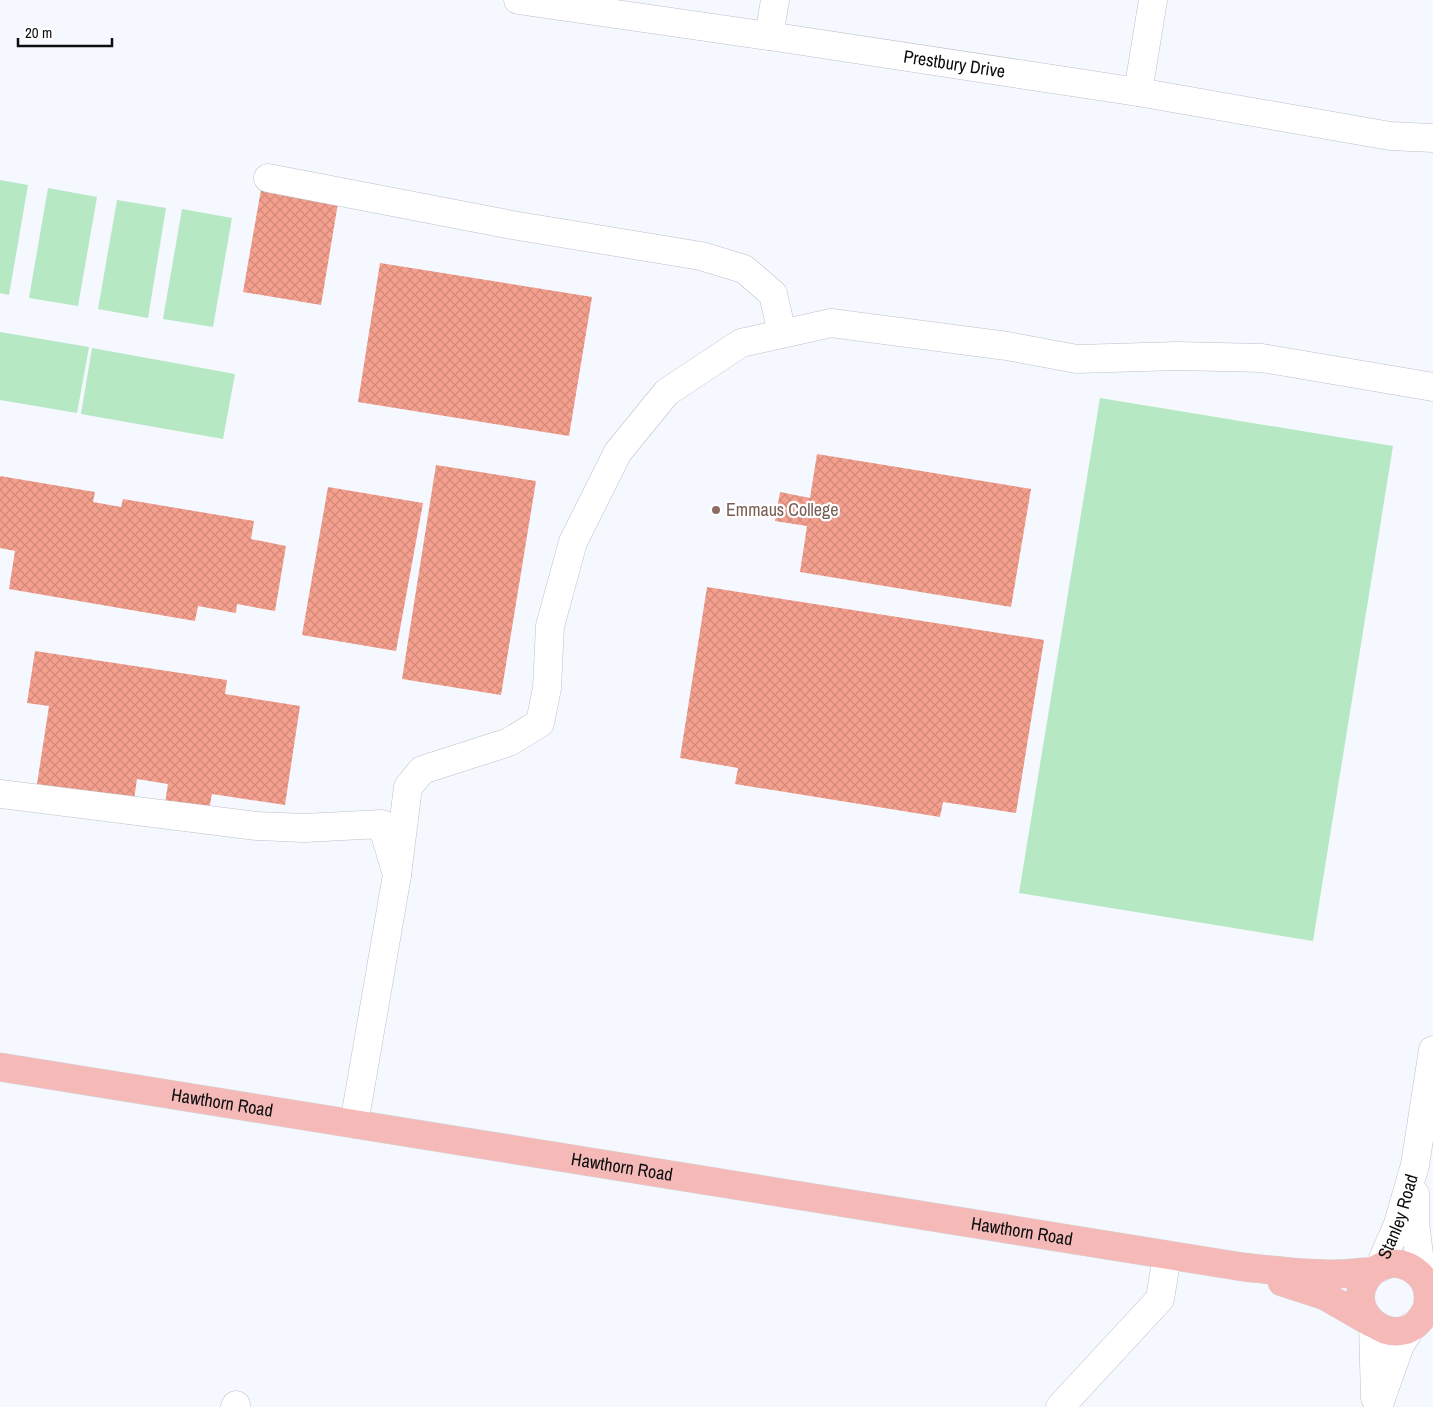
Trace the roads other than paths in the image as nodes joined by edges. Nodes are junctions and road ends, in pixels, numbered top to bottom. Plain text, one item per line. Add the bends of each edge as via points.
1 (518, 0) edge
2 (775, 0) edge
3 (1152, 0) edge
4 (554, 3) edge
5 (769, 36) junction
6 (1138, 92) junction
7 (1390, 136) junction
8 (1433, 138) edge
9 (1433, 154) edge
10 (268, 178) dead end
11 (782, 333) junction
12 (1433, 387) edge
13 (0, 794) edge
14 (397, 875) junction
15 (1433, 1050) edge
16 (0, 1067) edge
17 (354, 1124) junction
18 (1415, 1165) junction
19 (1167, 1256) junction
20 (1243, 1267) junction
21 (1376, 1269) junction
22 (1427, 1282) edge
23 (1373, 1323) junction
24 (1420, 1323) edge
25 (1060, 1407) edge
26 (1377, 1407) edge

1 - 4 street, Prestbury Drive
2 - 5 street
3 - 6 street
4 - 5 street, Prestbury Drive
5 - 6 street, Prestbury Drive
6 - 7 street, Prestbury Drive
7 - 8 street, Prestbury Drive
7 - 9 street, Prestbury Drive
10 - 11 street via 512,226 701,256 744,269 772,294
11 - 12 street via 831,323 1008,346 1077,359 1262,358
11 - 14 street via 741,343 667,392 618,452 572,542 550,626 547,688 540,723 509,742 422,770 408,787
13 - 14 street via 257,826 304,828 382,824
14 - 17 street
15 - 18 street, Stanley Road
16 - 17 main road, Hawthorn Road
17 - 19 main road, Hawthorn Road
18 - 21 street, Stanley Road via 1398,1224
18 - 22 street, Stanley Road via 1414,1223
19 - 20 main road, Hawthorn Road
19 - 25 street via 1160,1299
20 - 21 main road, Hawthorn Road via 1327,1275
20 - 23 main road, Hawthorn Road via 1325,1296
21 - 22 main road via 1396,1263 1408,1266
21 - 23 main road via 1361,1290 1364,1314
22 - 24 main road via 1428,1306
23 - 24 main road via 1394,1331
23 - 26 street
24 - 26 street via 1400,1345

